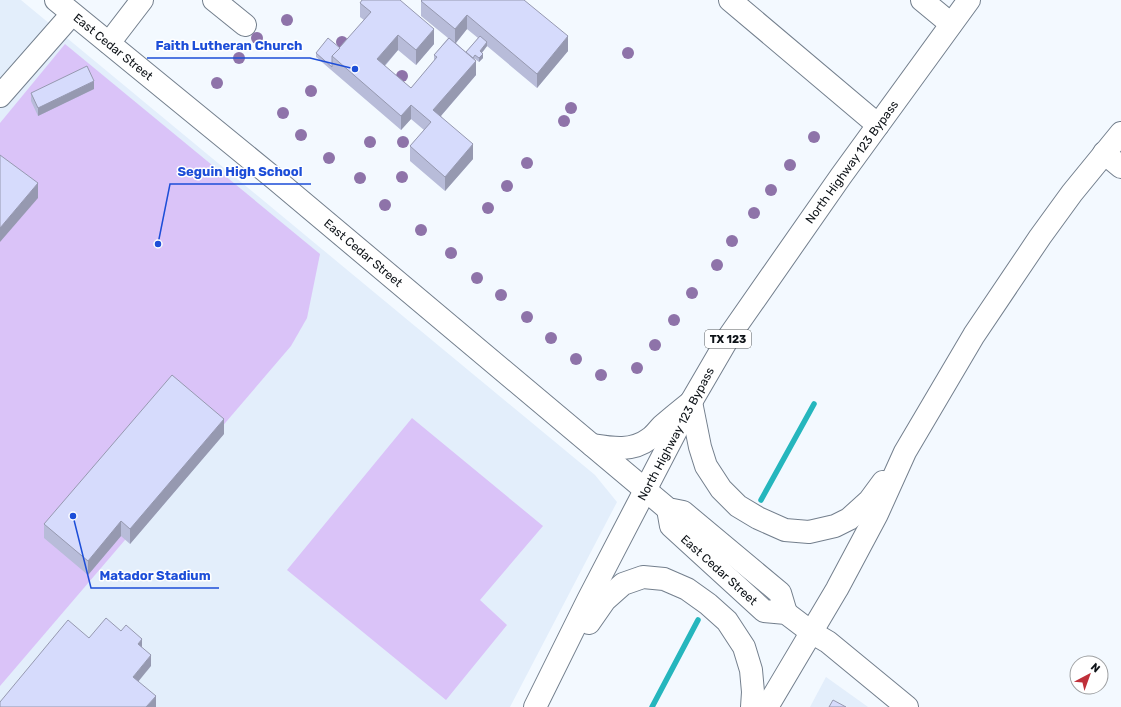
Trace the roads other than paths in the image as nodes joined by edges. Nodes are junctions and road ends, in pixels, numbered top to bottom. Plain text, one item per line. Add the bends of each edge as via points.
1 (56, 0) edge
2 (142, 0) edge
3 (214, 0) edge
4 (730, 0) edge
5 (922, 0) edge
6 (969, 0) edge
7 (72, 14) junction
8 (950, 24) junction
9 (245, 26) dead end
10 (109, 43) junction
11 (0, 96) edge
12 (878, 125) junction
13 (1121, 133) edge
14 (1104, 153) junction
15 (1121, 167) edge
16 (691, 402) junction
17 (592, 444) junction
18 (904, 452) junction
19 (646, 490) junction
20 (811, 632) junction
21 (540, 699) edge
22 (752, 707) edge
23 (766, 707) edge
24 (907, 707) edge

1 - 7 main road, East Cedar Street
2 - 10 main road
3 - 9 main road
4 - 12 main road
5 - 8 main road
6 - 8 main road, North Highway 123 Bypass / TX 123
7 - 10 main road, East Cedar Street
7 - 11 main road
8 - 12 main road, North Highway 123 Bypass / TX 123
10 - 17 main road, East Cedar Street
12 - 16 main road, North Highway 123 Bypass / TX 123 via 730,335
13 - 14 main road
14 - 15 main road
14 - 18 main road via 1011,279 974,335
16 - 17 main road via 649,439 636,446 608,448
16 - 18 main road via 706,466 721,489 738,506 785,530 809,532 835,526 849,519 868,501
16 - 19 main road, North Highway 123 Bypass / TX 123
17 - 19 main road, East Cedar Street
18 - 20 main road via 877,514
19 - 20 main road, East Cedar Street via 668,509 683,512 780,593 786,613
19 - 21 main road, North Highway 123 Bypass / TX 123
20 - 23 main road
20 - 24 main road, East Cedar Street via 828,642
21 - 22 main road via 605,600 623,584 643,577 664,579 688,590 727,621 744,647 751,670

